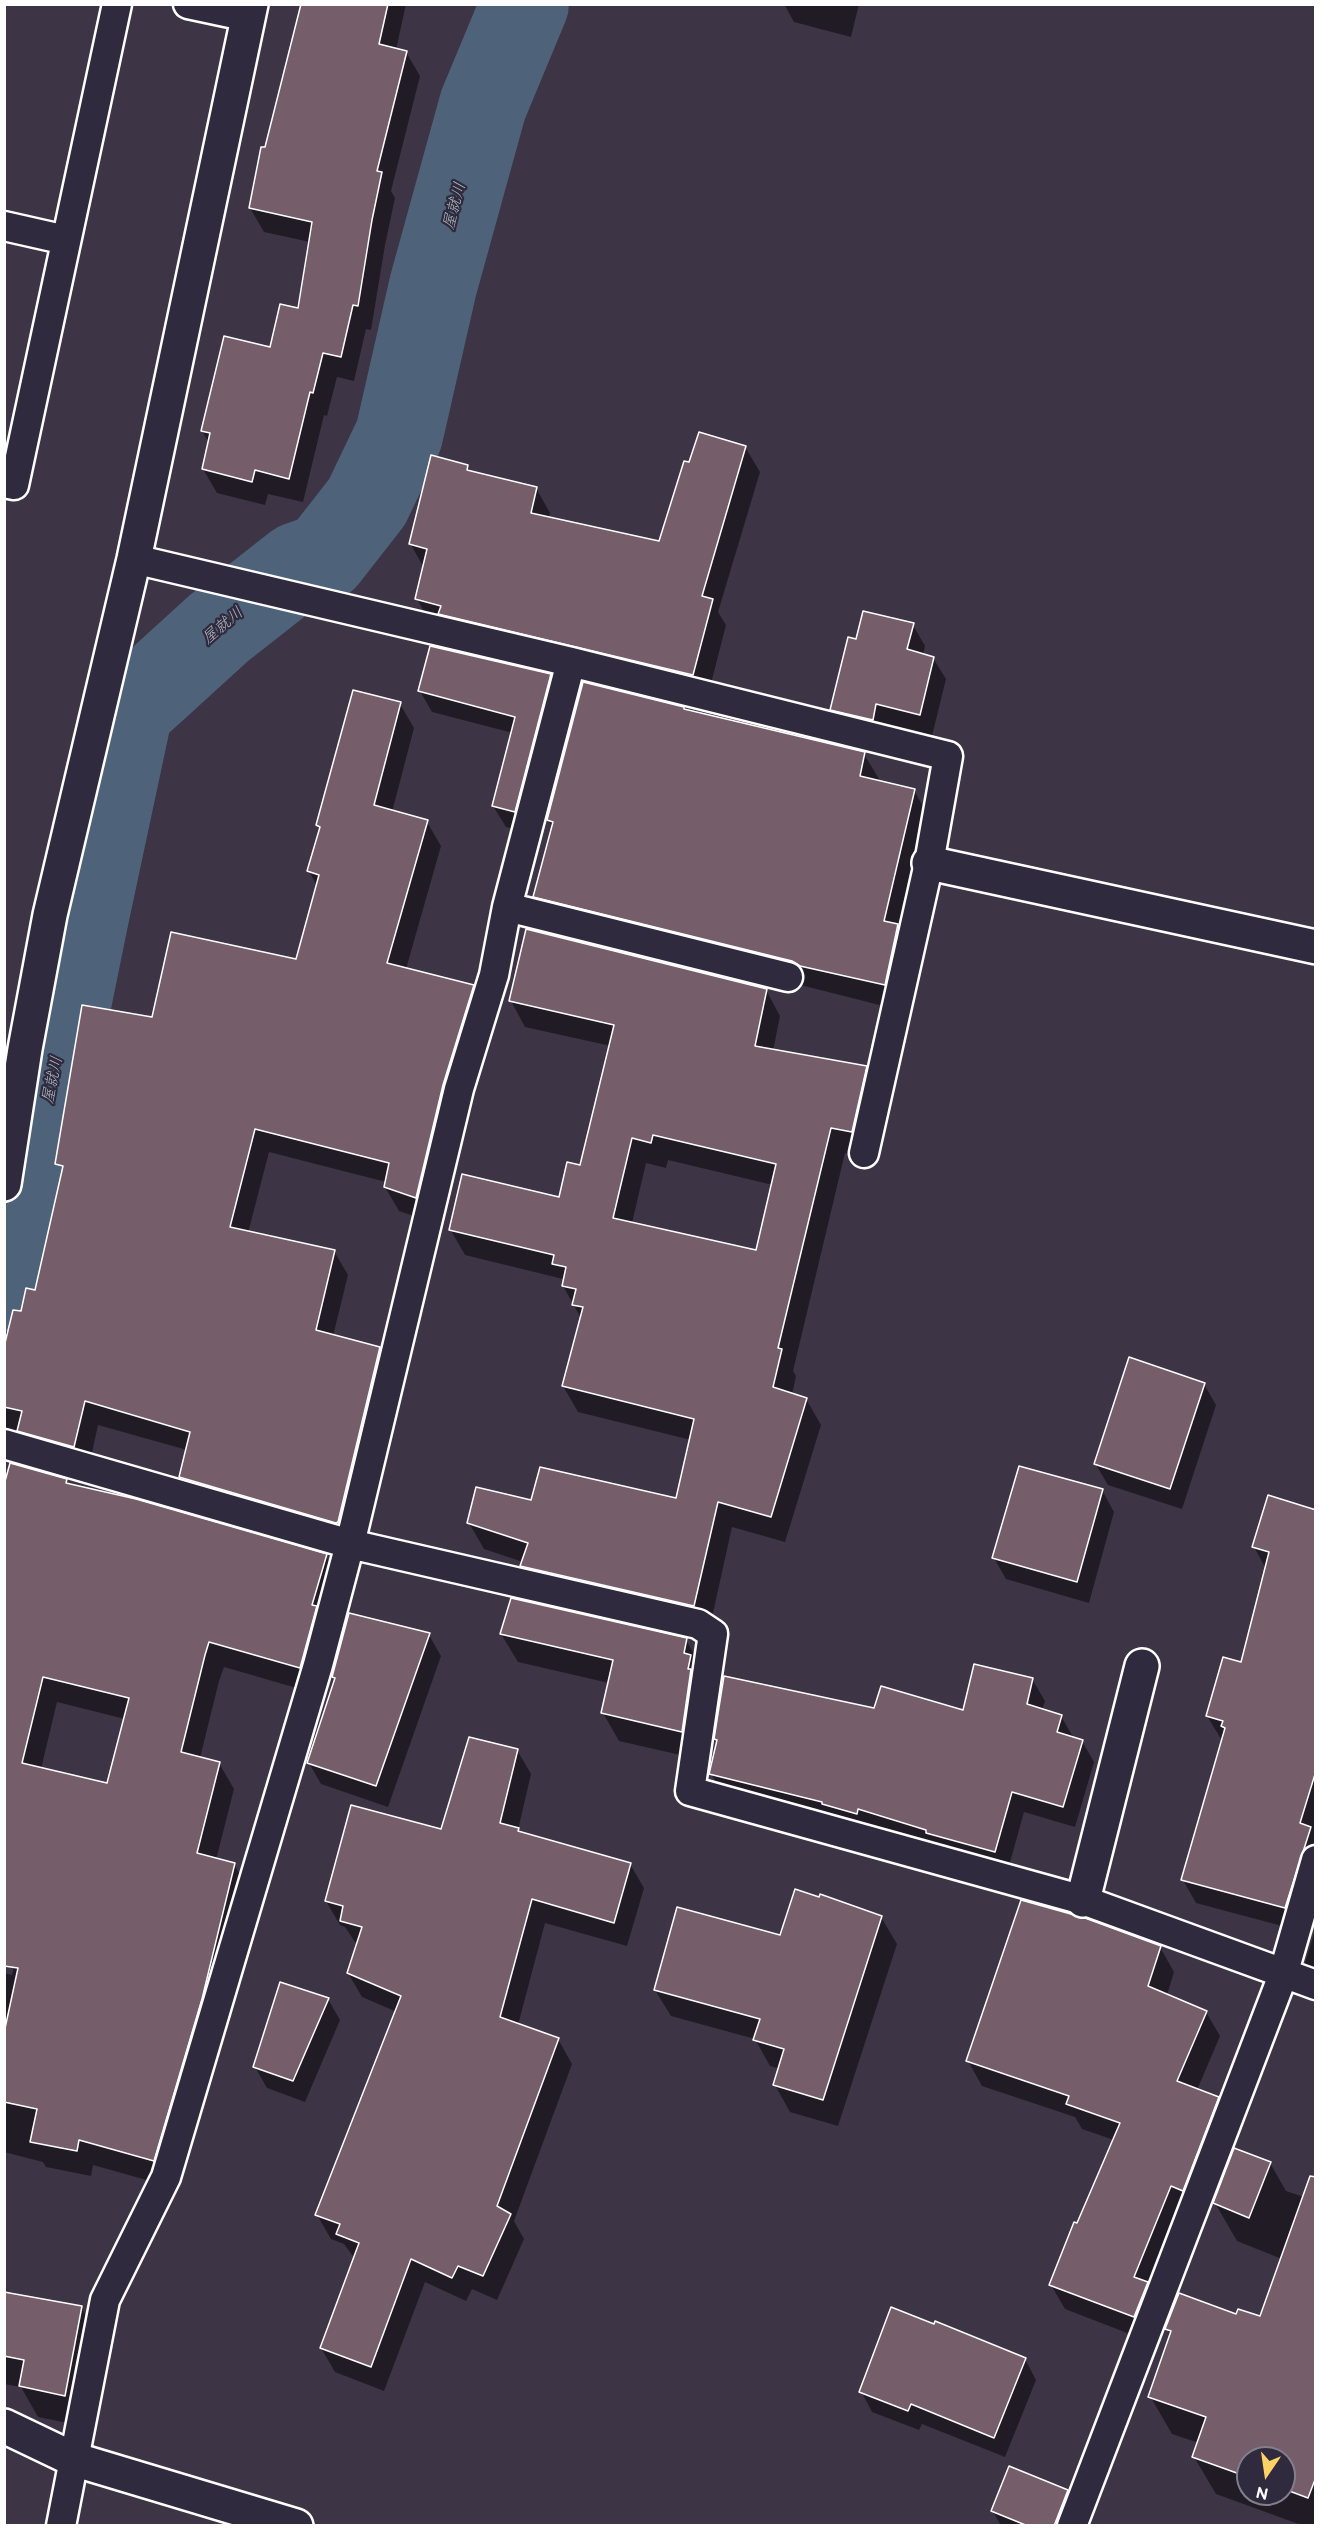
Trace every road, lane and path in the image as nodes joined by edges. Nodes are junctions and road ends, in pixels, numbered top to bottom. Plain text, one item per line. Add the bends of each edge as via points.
1 (117, 4) edge
2 (188, 4) edge
3 (250, 11) edge
4 (4, 226) edge
5 (66, 240) junction
6 (4, 483) edge
7 (134, 559) junction
8 (571, 662) junction
9 (929, 863) junction
10 (507, 907) junction
11 (1316, 947) edge
12 (788, 977) dead end
13 (864, 1153) dead end
14 (4, 1184) edge
15 (4, 1444) edge
16 (350, 1544) junction
17 (1142, 1666) dead end
18 (1316, 1860) edge
19 (1083, 1900) junction
20 (1283, 1975) junction
21 (1316, 1985) edge
22 (4, 2426) edge
23 (73, 2459) junction
24 (61, 2526) edge
25 (296, 2526) edge
26 (1072, 2526) edge

1 - 5 lane
2 - 3 lane
3 - 7 street
4 - 5 lane
5 - 6 lane via 14,485
7 - 8 lane
7 - 14 street via 50,915
8 - 9 lane via 948,756
8 - 10 lane
9 - 11 street
9 - 13 lane
10 - 12 lane
10 - 16 lane via 494,975 459,1089
15 - 16 lane
16 - 19 lane via 698,1624 713,1634 690,1791
16 - 23 lane via 318,1665 166,2177 105,2300
17 - 19 street
18 - 20 lane
19 - 20 lane
20 - 21 lane
20 - 26 lane
22 - 23 street
23 - 24 lane
23 - 25 street

